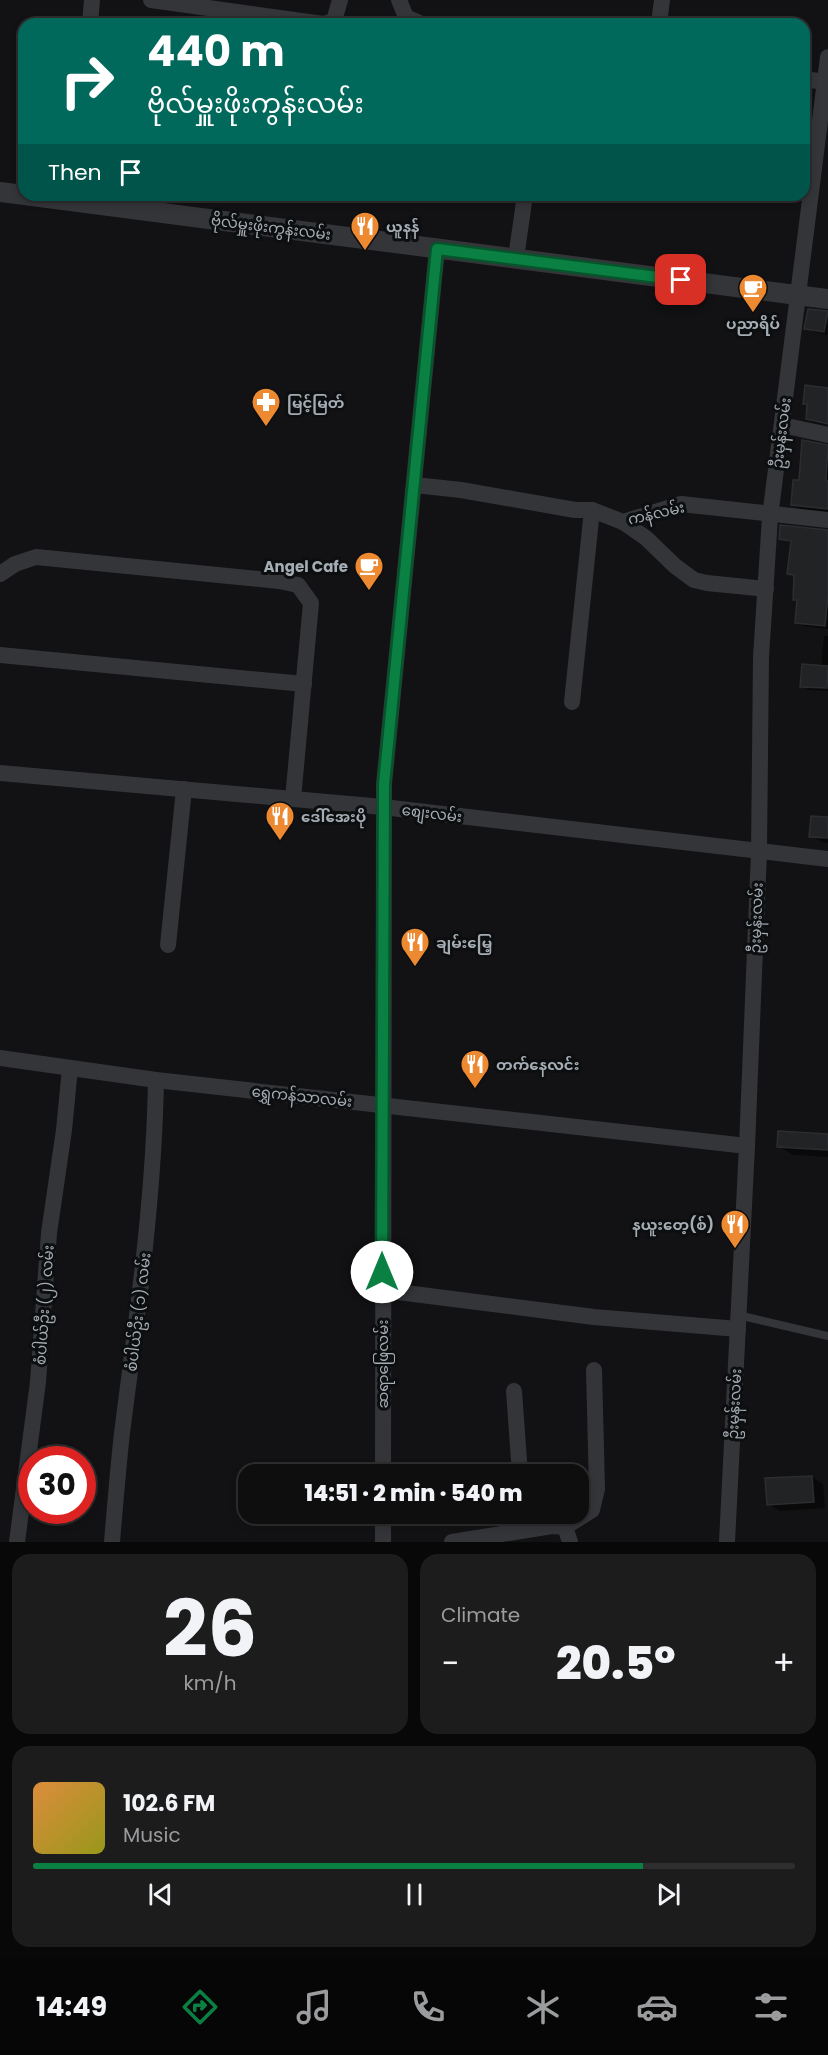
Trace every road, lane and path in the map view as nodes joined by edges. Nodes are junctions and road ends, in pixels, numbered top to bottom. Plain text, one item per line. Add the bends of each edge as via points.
1 (92, 0) edge
2 (151, 0) edge
3 (340, 0) edge
4 (399, 0) edge
5 (662, 0) edge
6 (90, 18) edge
7 (281, 18) edge
8 (335, 18) edge
9 (408, 18) edge
10 (660, 18) edge
11 (828, 57) edge
12 (810, 80) edge
13 (825, 82) junction
14 (0, 192) edge
15 (18, 194) edge
16 (88, 201) edge
17 (524, 201) edge
18 (437, 249) junction
19 (516, 258) junction
20 (799, 296) junction
21 (828, 299) edge
22 (782, 425) junction
23 (828, 435) edge
24 (415, 485) junction
25 (592, 510) junction
26 (771, 512) junction
27 (828, 520) edge
28 (623, 522) junction
29 (0, 574) edge
30 (766, 589) junction
31 (0, 655) edge
32 (304, 684) junction
33 (572, 702) dead end
34 (0, 773) edge
35 (184, 789) junction
36 (293, 799) junction
37 (383, 807) junction
38 (759, 852) junction
39 (828, 859) edge
40 (168, 945) dead end
41 (0, 1058) edge
42 (70, 1068) junction
43 (156, 1080) junction
44 (384, 1104) junction
45 (747, 1146) junction
46 (382, 1290) junction
47 (738, 1322) junction
48 (828, 1336) edge
49 (594, 1370) dead end
50 (514, 1391) dead end
51 (382, 1464) edge
52 (519, 1464) edge
53 (383, 1524) edge
54 (516, 1524) edge
55 (538, 1524) edge
56 (568, 1534) edge
57 (17, 1542) edge
58 (112, 1542) edge
59 (383, 1542) edge
60 (452, 1542) edge
61 (727, 1542) edge

1 - 6 street
2 - 7 street
3 - 8 street
4 - 9 street
5 - 10 street
11 - 13 street, ဦးမှန်းလမ်း
12 - 13 street
13 - 20 street, ဦးမှန်းလမ်း
14 - 15 street, ဗိုလ်မှူးဖိုးကွန်းလမ်း
16 - 18 street, ဗိုလ်မှူးဖိုးကွန်းလမ်း
17 - 19 street
18 - 19 street, ဗိုလ်မှူးဖိုးကွန်းလမ်း
18 - 24 street, ဆရာဖြေလမ်း
19 - 20 street, ဗိုလ်မှူးဖိုးကွန်းလမ်း
20 - 21 street, ဗိုလ်မှူးဖိုးကွန်းလမ်း
20 - 22 street, ဦးမှန်းလမ်း
22 - 23 street
22 - 26 street, ဦးမှန်းလမ်း
24 - 25 street, ကန်လမ်း
24 - 37 street, ဆရာဖြေလမ်း
25 - 28 street, ကန်လမ်း
25 - 33 street
26 - 27 street, ကန်လမ်း
26 - 28 street, ကန်လမ်း via 681,504
26 - 30 street, ဦးမှန်းလမ်း
28 - 30 street via 694,580
29 - 32 street via 36,557 298,585 311,603
30 - 38 street, ဦးမှန်းလမ်း via 761,657
31 - 32 street
32 - 36 street
34 - 35 street, စျေးလမ်း
35 - 36 street, စျေးလမ်း
35 - 40 street
36 - 37 street, စျေးလမ်း
37 - 38 street, စျေးလမ်း
37 - 44 street, ဆရာဖြေလမ်း
38 - 39 street, စျေးလမ်း
38 - 45 street, ဦးမှန်းလမ်း
41 - 42 street, ‌ရွှေကန်သာလမ်း
42 - 43 street, ‌ရွှေကန်သာလမ်း
42 - 57 street, စံပါယ်ဦး (၂) လမ်း via 49,1233 38,1382
43 - 44 street, ‌ရွှေကန်သာလမ်း
43 - 58 street, စံပါယ်ဦး (၁) လမ်း via 156,1132 139,1314
44 - 45 street, ‌ရွှေကန်သာလမ်း
44 - 46 street, ဆရာဖြေလမ်း
45 - 47 street, ဦးမှန်းလမ်း
46 - 47 street via 594,1317
46 - 51 street, ဆရာဖြေလမ်း
47 - 48 lane
47 - 61 street, ဦးမှန်းလမ်း
49 - 56 street via 597,1489 592,1510
50 - 52 street
53 - 59 street
54 - 60 street
55 - 56 street

